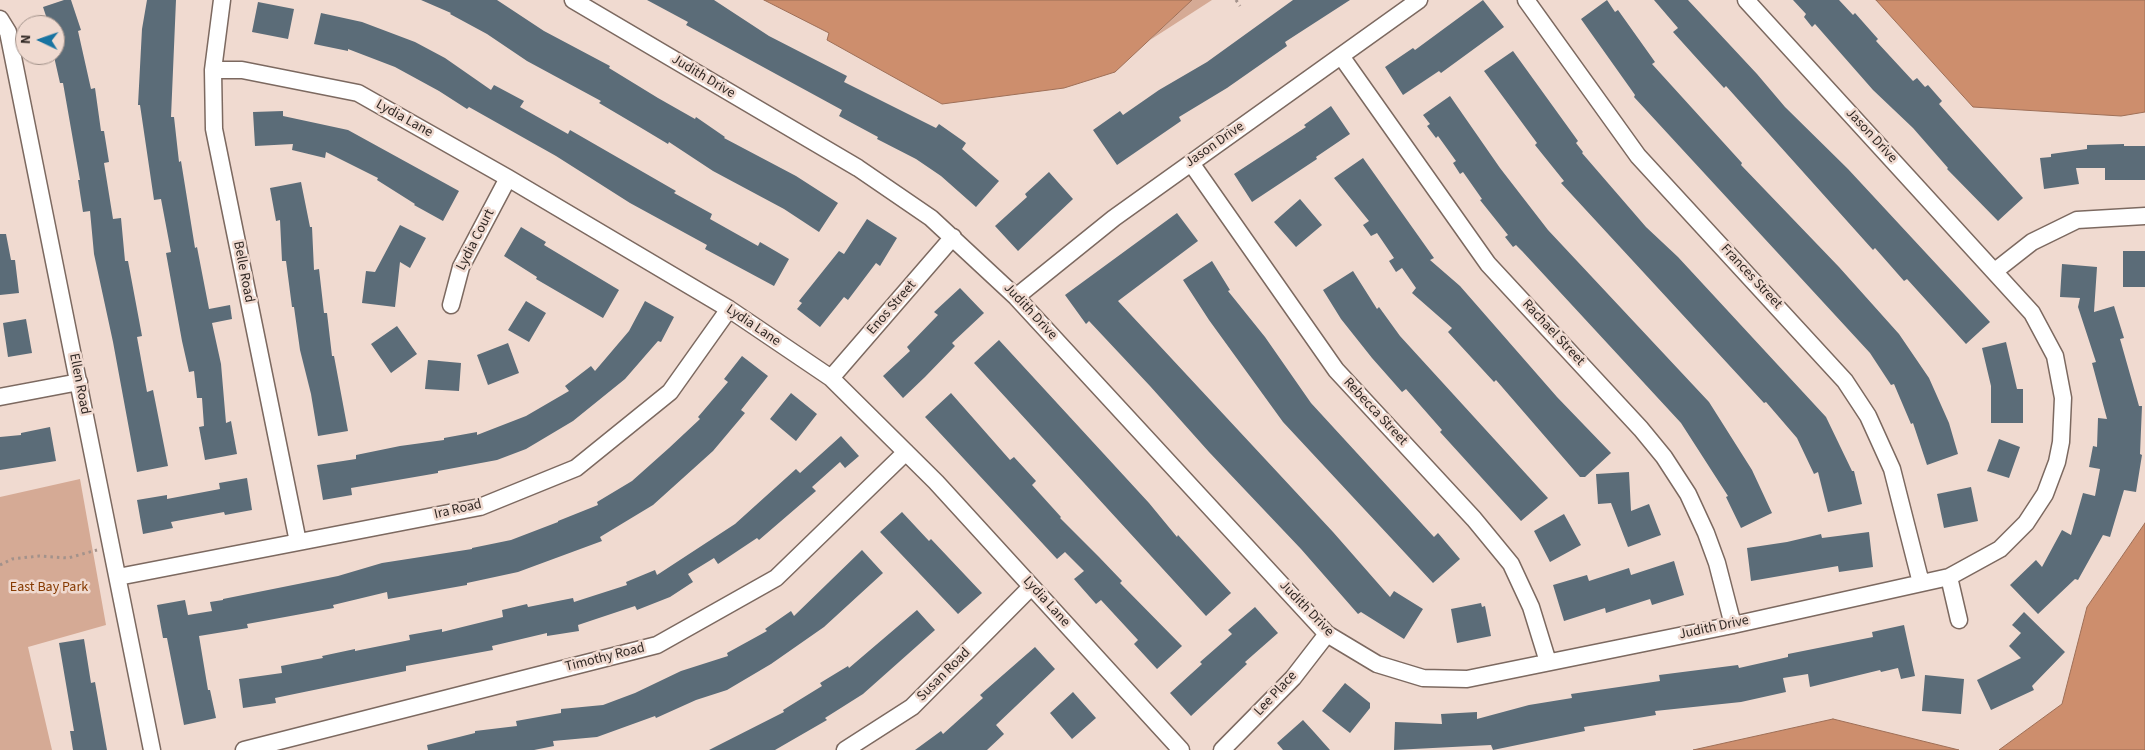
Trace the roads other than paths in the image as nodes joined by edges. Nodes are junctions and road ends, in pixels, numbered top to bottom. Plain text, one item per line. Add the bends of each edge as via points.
1 (222, 0) edge
2 (572, 0) edge
3 (1419, 0) edge
4 (1526, 0) edge
5 (1746, 0) edge
6 (0, 19) edge
7 (1341, 56) junction
8 (213, 70) junction
9 (1191, 163) junction
10 (508, 178) junction
11 (2145, 216) edge
12 (952, 237) junction
13 (1995, 271) junction
14 (1016, 297) junction
15 (451, 305) dead end
16 (729, 309) junction
17 (831, 378) junction
18 (79, 382) junction
19 (0, 397) edge
20 (906, 452) junction
21 (298, 542) junction
22 (118, 577) junction
23 (1949, 577) junction
24 (1921, 583) junction
25 (1031, 587) junction
26 (1960, 620) dead end
27 (1733, 625) junction
28 (1327, 634) junction
29 (1548, 662) junction
30 (1228, 748) edge
31 (152, 750) edge
32 (244, 750) edge
33 (846, 750) edge
34 (1181, 750) edge

1 - 8 street, Belle Road
2 - 12 street, Judith Drive via 858,168 914,205
3 - 7 street, Jason Drive
4 - 24 street, Frances Street via 1638,156 1845,381 1868,416 1892,469
5 - 13 street, Jason Drive
6 - 18 street, Ellen Road via 8,32
7 - 9 street, Jason Drive
7 - 27 street, Rachael Street via 1488,264 1664,457 1688,494 1706,533
8 - 10 street, Lydia Lane via 242,70 358,93
8 - 21 street, Belle Road via 214,129
9 - 14 street, Jason Drive via 1114,218
9 - 29 street, Rebecca Street via 1336,370 1474,519 1511,564 1531,607
10 - 15 street, Lydia Court via 460,267
10 - 16 street, Lydia Lane
11 - 13 street via 2077,220 2032,242
12 - 14 street, Judith Drive
12 - 17 street, Enos Street
13 - 23 street, Judith Drive via 2032,313 2055,356 2063,398 2061,442 2045,494 2026,524 2000,549
14 - 28 street, Judith Drive
16 - 17 street, Lydia Lane
16 - 21 street, Ira Road via 670,392 576,468 480,507
17 - 20 street, Lydia Lane
18 - 19 street
18 - 22 street, Ellen Road
20 - 25 street, Lydia Lane
20 - 32 street, Timothy Road via 776,578 657,645
21 - 22 street, Ira Road
22 - 31 street, Ellen Road
23 - 24 street, Judith Drive
23 - 26 street
24 - 27 street, Judith Drive
25 - 33 street, Susan Road via 912,707
25 - 34 street, Lydia Lane
27 - 29 street, Judith Drive
28 - 29 street, Judith Drive via 1377,664 1423,678 1467,679
28 - 30 street, Lee Place via 1293,678

